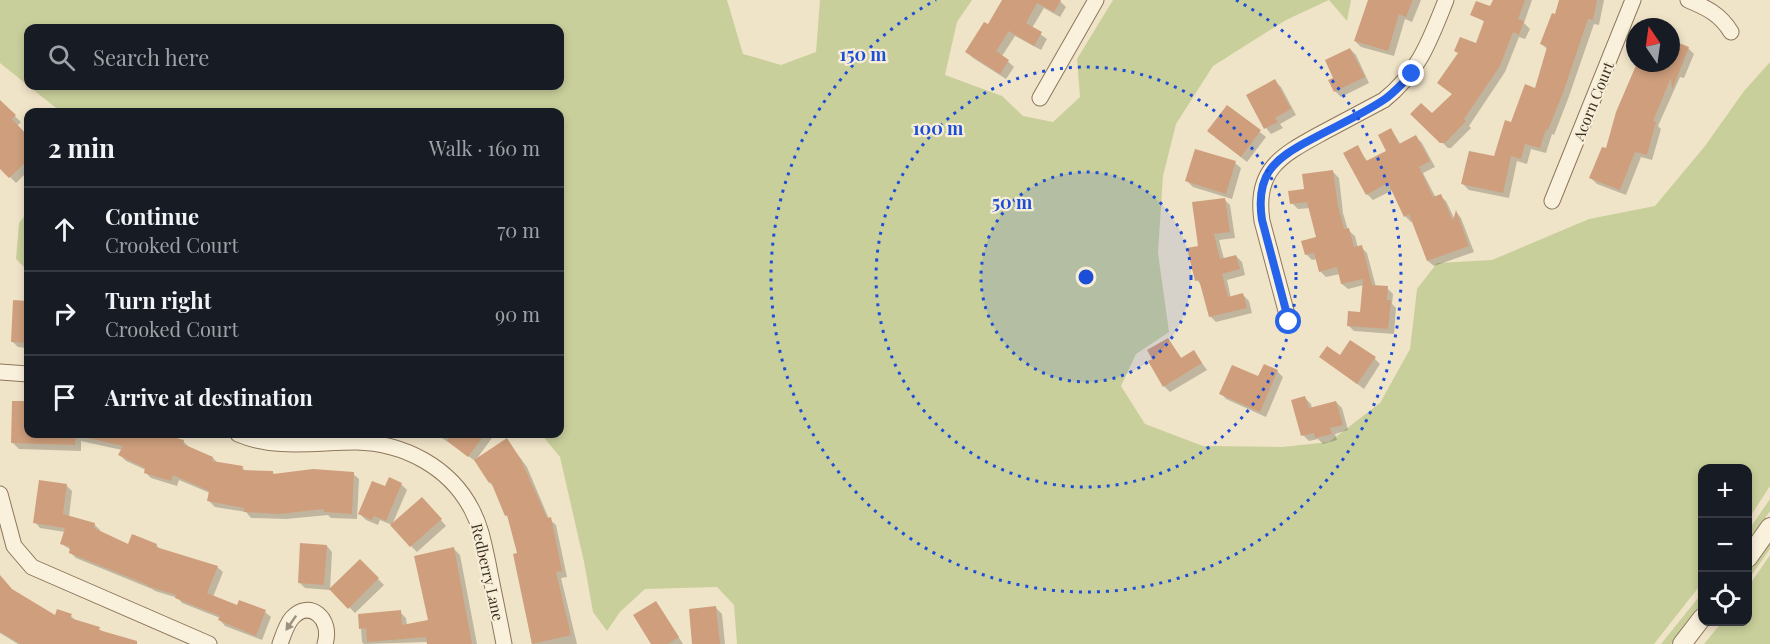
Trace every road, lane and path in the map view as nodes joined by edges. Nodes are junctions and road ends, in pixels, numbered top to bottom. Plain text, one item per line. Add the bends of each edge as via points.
1 (1096, 0) edge
2 (1446, 0) edge
3 (1633, 0) edge
4 (1688, 0) edge
5 (1731, 32) dead end
6 (1040, 98) dead end
7 (1552, 201) dead end
8 (1289, 322) dead end
9 (0, 372) edge
10 (24, 374) edge
11 (252, 438) edge
12 (0, 494) edge
13 (1770, 527) edge
14 (1752, 552) edge
15 (1698, 623) edge
16 (209, 644) edge
17 (280, 644) edge
18 (325, 644) edge
19 (504, 644) edge
20 (1682, 644) edge

1 - 6 street
2 - 8 street via 1424,54 1396,90 1287,152 1263,182 1259,205
3 - 7 street, Acorn Court
4 - 5 street via 1713,10
9 - 10 street
11 - 19 street, Redberry Lane via 287,444 380,444 436,467 460,491 481,531
12 - 16 street via 14,546 32,567
13 - 14 street
15 - 20 street
18 -> 17 street via 325,620 309,611 293,617

